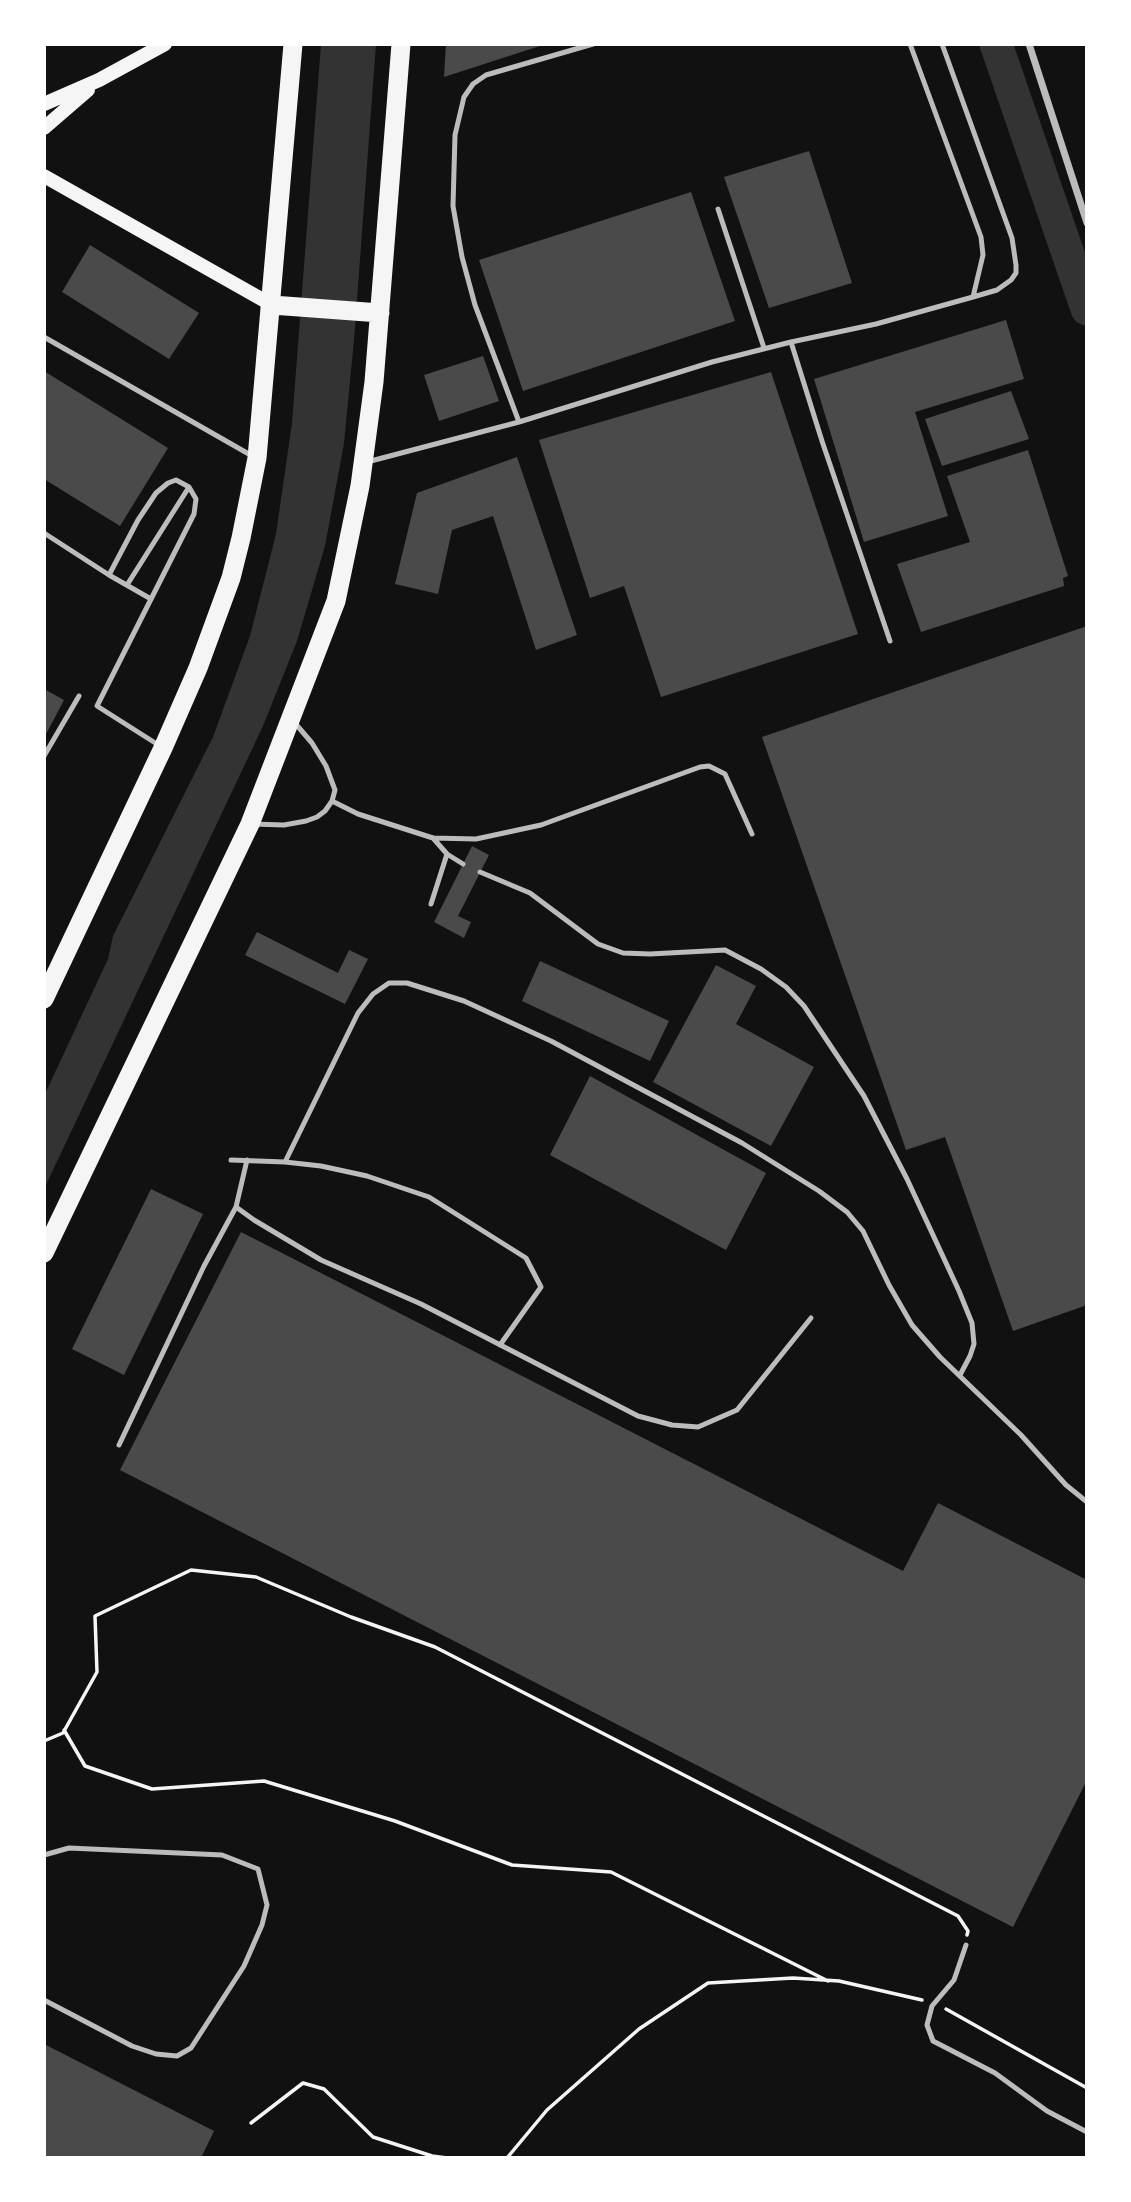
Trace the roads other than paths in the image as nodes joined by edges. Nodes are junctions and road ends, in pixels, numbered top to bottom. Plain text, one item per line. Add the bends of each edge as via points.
1 (165, 44) edge
2 (293, 44) edge
3 (401, 44) edge
4 (593, 44) edge
5 (910, 44) edge
6 (942, 44) edge
7 (1028, 44) edge
8 (99, 80) junction
9 (44, 104) edge
10 (44, 128) edge
11 (44, 176) edge
12 (718, 209) dead end
13 (1087, 223) edge
14 (973, 297) junction
15 (272, 305) junction
16 (380, 313) junction
17 (44, 337) edge
18 (791, 342) junction
19 (764, 348) junction
20 (519, 422) junction
21 (257, 458) junction
22 (364, 462) junction
23 (189, 487) junction
24 (44, 533) edge
25 (109, 575) junction
26 (127, 585) junction
27 (151, 599) junction
28 (890, 642) dead end
29 (79, 696) dead end
30 (292, 720) junction
31 (163, 748) junction
32 (44, 756) edge
33 (332, 801) junction
34 (250, 824) junction
35 (752, 834) dead end
36 (433, 838) junction
37 (447, 854) junction
38 (463, 864) dead end
39 (480, 872) dead end
40 (431, 904) dead end
41 (44, 999) edge
42 (231, 1160) dead end
43 (247, 1160) junction
44 (285, 1162) junction
45 (236, 1207) junction
46 (44, 1253) edge
47 (811, 1318) dead end
48 (500, 1345) junction
49 (960, 1375) junction
50 (119, 1445) dead end
51 (1087, 1502) edge
52 (44, 1855) edge
53 (965, 1945) road end
54 (44, 2000) edge
55 (1087, 2132) edge

1 - 8 main road
2 - 15 highway
3 - 16 highway
4 - 20 lane via 486,75 472,84 455,135 453,206 462,257
5 - 14 lane via 981,237 983,255
6 - 14 lane via 1012,238 1016,265 1011,280
7 - 13 street
8 - 9 main road
8 - 10 main road
11 - 15 main road
12 - 19 lane
14 - 18 lane
15 - 16 highway
15 - 21 highway
16 - 22 highway
17 - 21 lane
18 - 19 lane
18 - 28 lane
19 - 20 lane
20 - 22 lane
21 - 31 highway via 231,578
22 - 30 highway via 336,601
23 - 25 lane via 176,480 156,492
23 - 26 lane
23 - 27 lane via 196,499 194,514
24 - 25 lane
25 - 26 lane
26 - 27 lane
27 - 31 lane via 97,706
29 - 32 lane
30 - 33 lane via 326,766 335,790
30 - 34 highway
31 - 41 highway
33 - 34 lane via 325,811 306,821
33 - 36 lane
34 - 46 highway
35 - 36 lane via 725,774 709,766 541,825 477,838
36 - 37 lane
37 - 38 lane
37 - 40 lane
39 - 49 lane via 530,893 598,944 623,953 725,950 786,987 804,1006 864,1096 959,1291 972,1323 974,1344
42 - 43 lane
43 - 44 lane
43 - 45 lane
44 - 48 lane via 367,1176 429,1197 526,1258 541,1287
44 - 49 lane via 358,1013 373,994 389,984 407,983 464,1001 551,1041 741,1143 819,1191 863,1231 912,1325
45 - 48 lane via 321,1260
45 - 50 lane
47 - 48 lane via 737,1410 698,1427 638,1416
49 - 51 lane
52 - 54 lane via 69,1848 222,1855 258,1869 267,1905 244,1966 191,2048 177,2056 132,2046
53 - 55 lane via 954,1980 935,2003 927,2025 933,2041 995,2073 1047,2111

